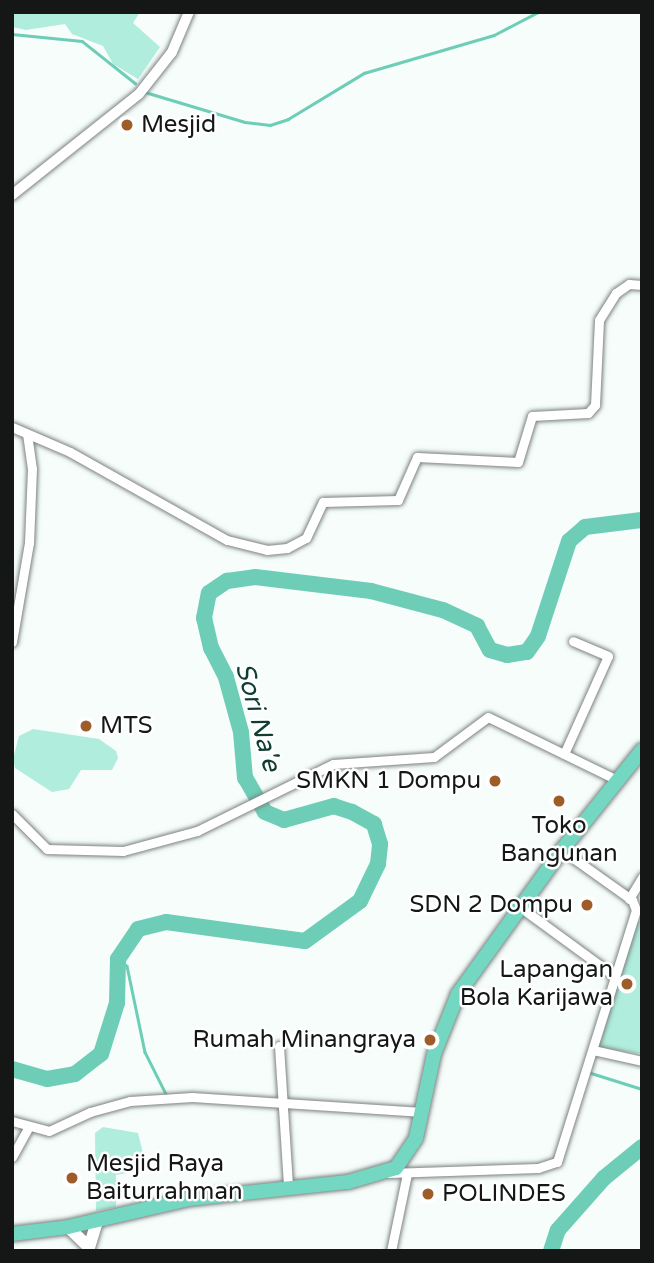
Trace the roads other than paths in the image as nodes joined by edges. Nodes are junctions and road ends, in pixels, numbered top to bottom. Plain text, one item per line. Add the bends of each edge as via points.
1 (189, 12) edge
2 (12, 195) edge
3 (642, 285) edge
4 (12, 427) edge
5 (27, 435) junction
6 (13, 636) edge
7 (573, 641) dead end
8 (642, 750) edge
9 (564, 754) junction
10 (619, 781) junction
11 (12, 814) edge
12 (562, 850) junction
13 (642, 877) edge
14 (629, 899) junction
15 (520, 907) junction
16 (639, 911) edge
17 (613, 975) junction
18 (279, 1046) dead end
19 (593, 1050) junction
20 (642, 1061) edge
21 (286, 1100) junction
22 (423, 1112) junction
23 (12, 1121) edge
24 (28, 1128) junction
25 (12, 1157) edge
26 (406, 1157) junction
27 (388, 1173) junction
28 (411, 1175) junction
29 (288, 1185) junction
30 (96, 1221) junction
31 (68, 1227) junction
32 (12, 1234) edge
33 (89, 1249) edge
34 (391, 1251) edge

1 - 2 street via 172,52 139,94
3 - 5 street via 629,284 616,293 599,320 595,405 588,413 532,416 518,462 417,457 398,500 323,502 306,538 287,548 267,550 227,540 70,452
4 - 5 street
5 - 6 street via 32,468 29,543
7 - 9 street via 608,656
8 - 10 highway
9 - 10 street
9 - 11 street via 485,717 434,757 341,762 300,777 225,819 160,843 89,853 40,845
10 - 12 highway
12 - 14 street
12 - 15 highway
13 - 14 street
14 - 16 street
15 - 17 street
15 - 22 highway via 458,994 434,1054
16 - 17 street
17 - 19 street
18 - 21 street
19 - 20 street
19 - 28 street via 554,1164
21 - 22 street
21 - 24 street via 159,1098 90,1112 49,1131
21 - 29 street
22 - 26 highway
23 - 24 street
24 - 25 street
26 - 27 highway
26 - 28 street
27 - 28 street
27 - 29 highway via 348,1182
28 - 34 street
29 - 30 highway via 188,1199
30 - 31 highway
30 - 33 main road
31 - 32 highway
31 - 33 main road

